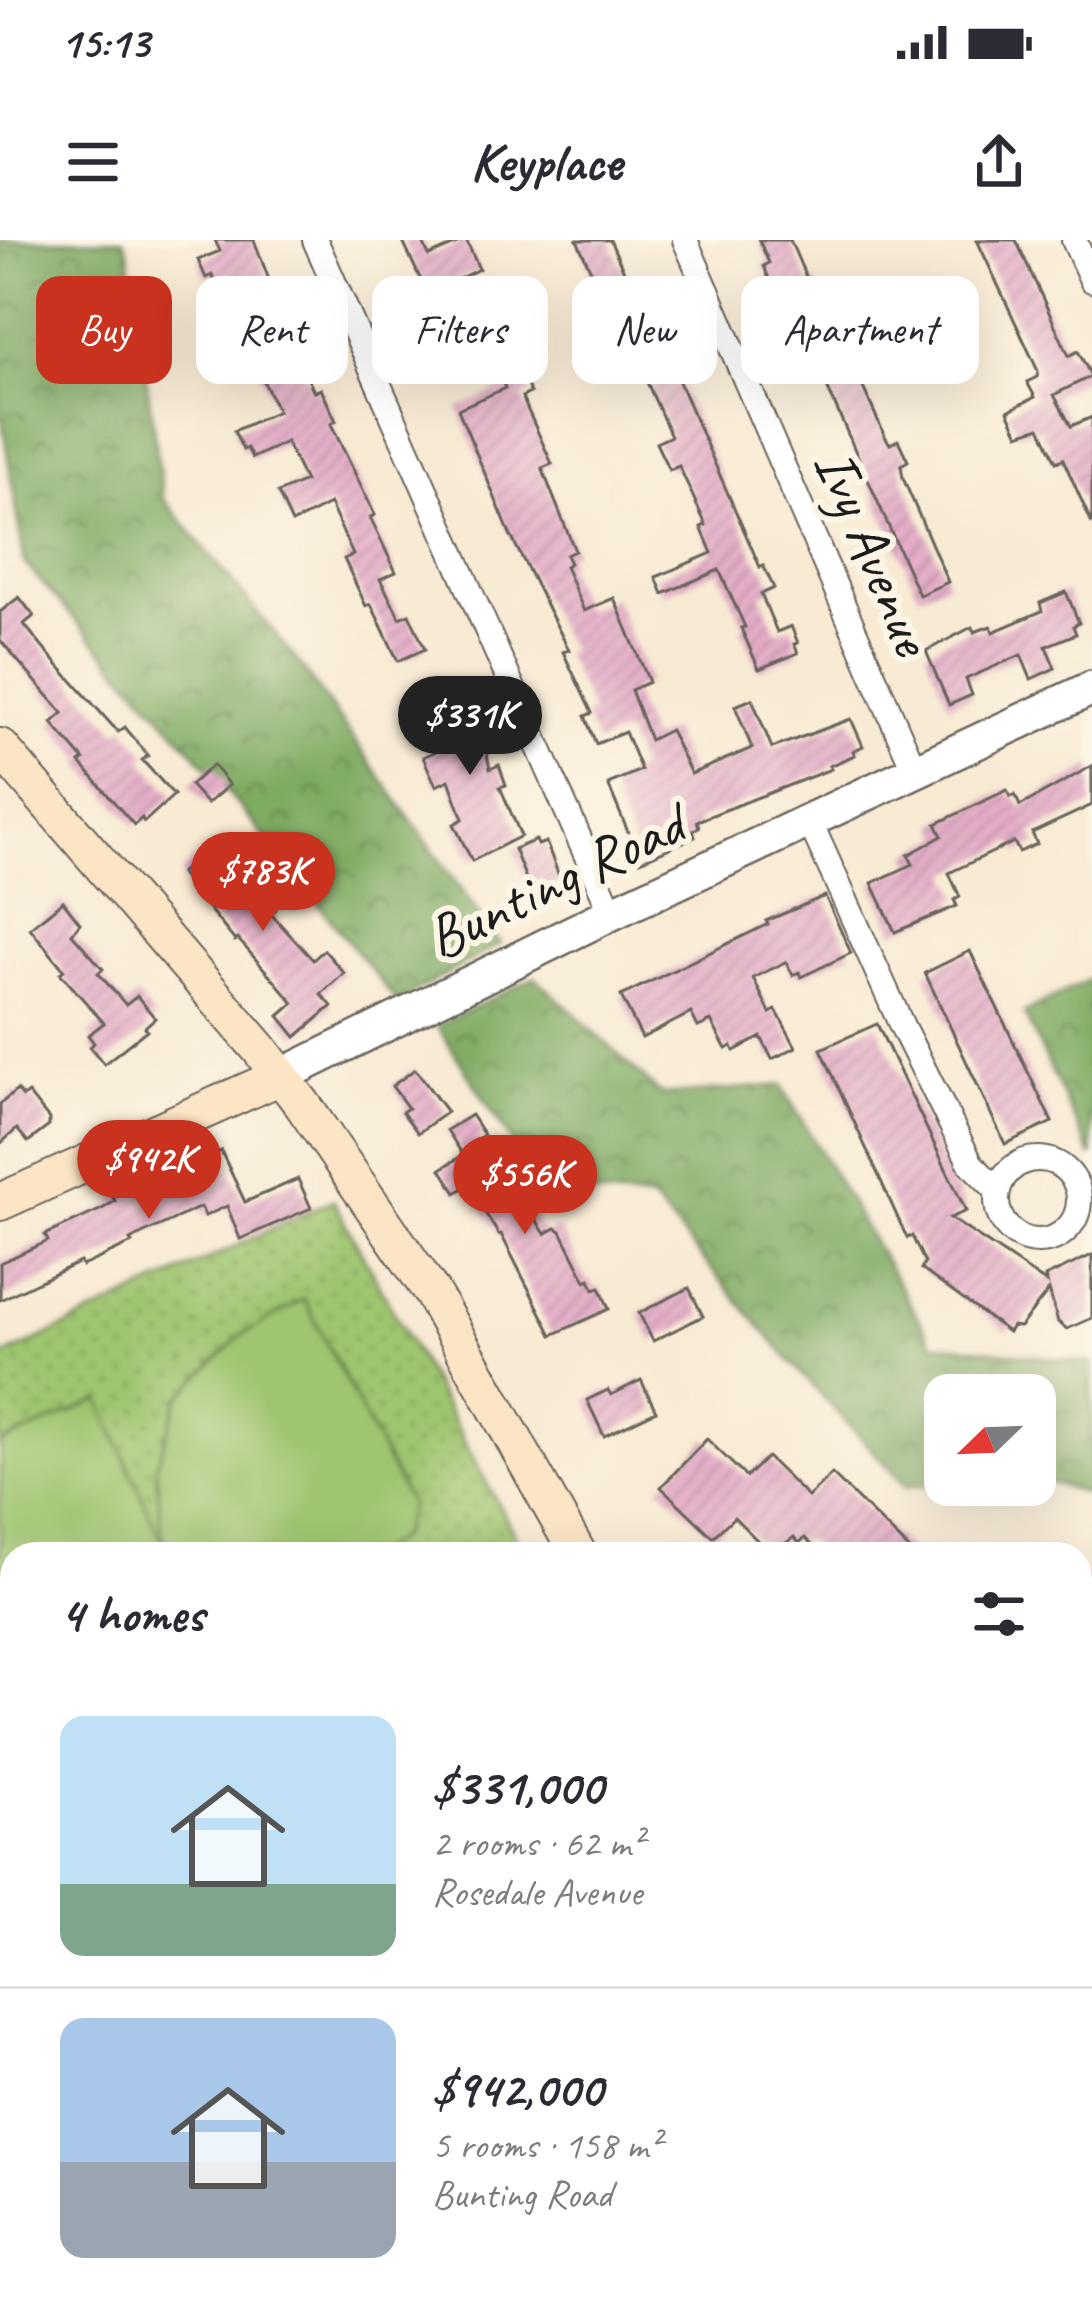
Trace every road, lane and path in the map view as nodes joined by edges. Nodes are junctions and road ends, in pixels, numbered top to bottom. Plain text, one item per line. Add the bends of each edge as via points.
1 (315, 240) edge
2 (685, 240) edge
3 (1074, 240) edge
4 (1092, 280) edge
5 (1092, 688) edge
6 (0, 747) edge
7 (915, 771) junction
8 (809, 820) junction
9 (612, 913) junction
10 (281, 1076) junction
11 (998, 1192) dead end
12 (0, 1202) edge
13 (571, 1542) edge

1 - 9 street
2 - 7 street, Ivy Avenue
3 - 4 street
5 - 7 street, Bunting Road
6 - 10 main road
7 - 8 street, Bunting Road
8 - 9 street, Bunting Road
8 - 11 street via 971,1164
9 - 10 street, Bunting Road
10 - 12 main road, Bunting Road
10 - 13 main road via 432,1293

